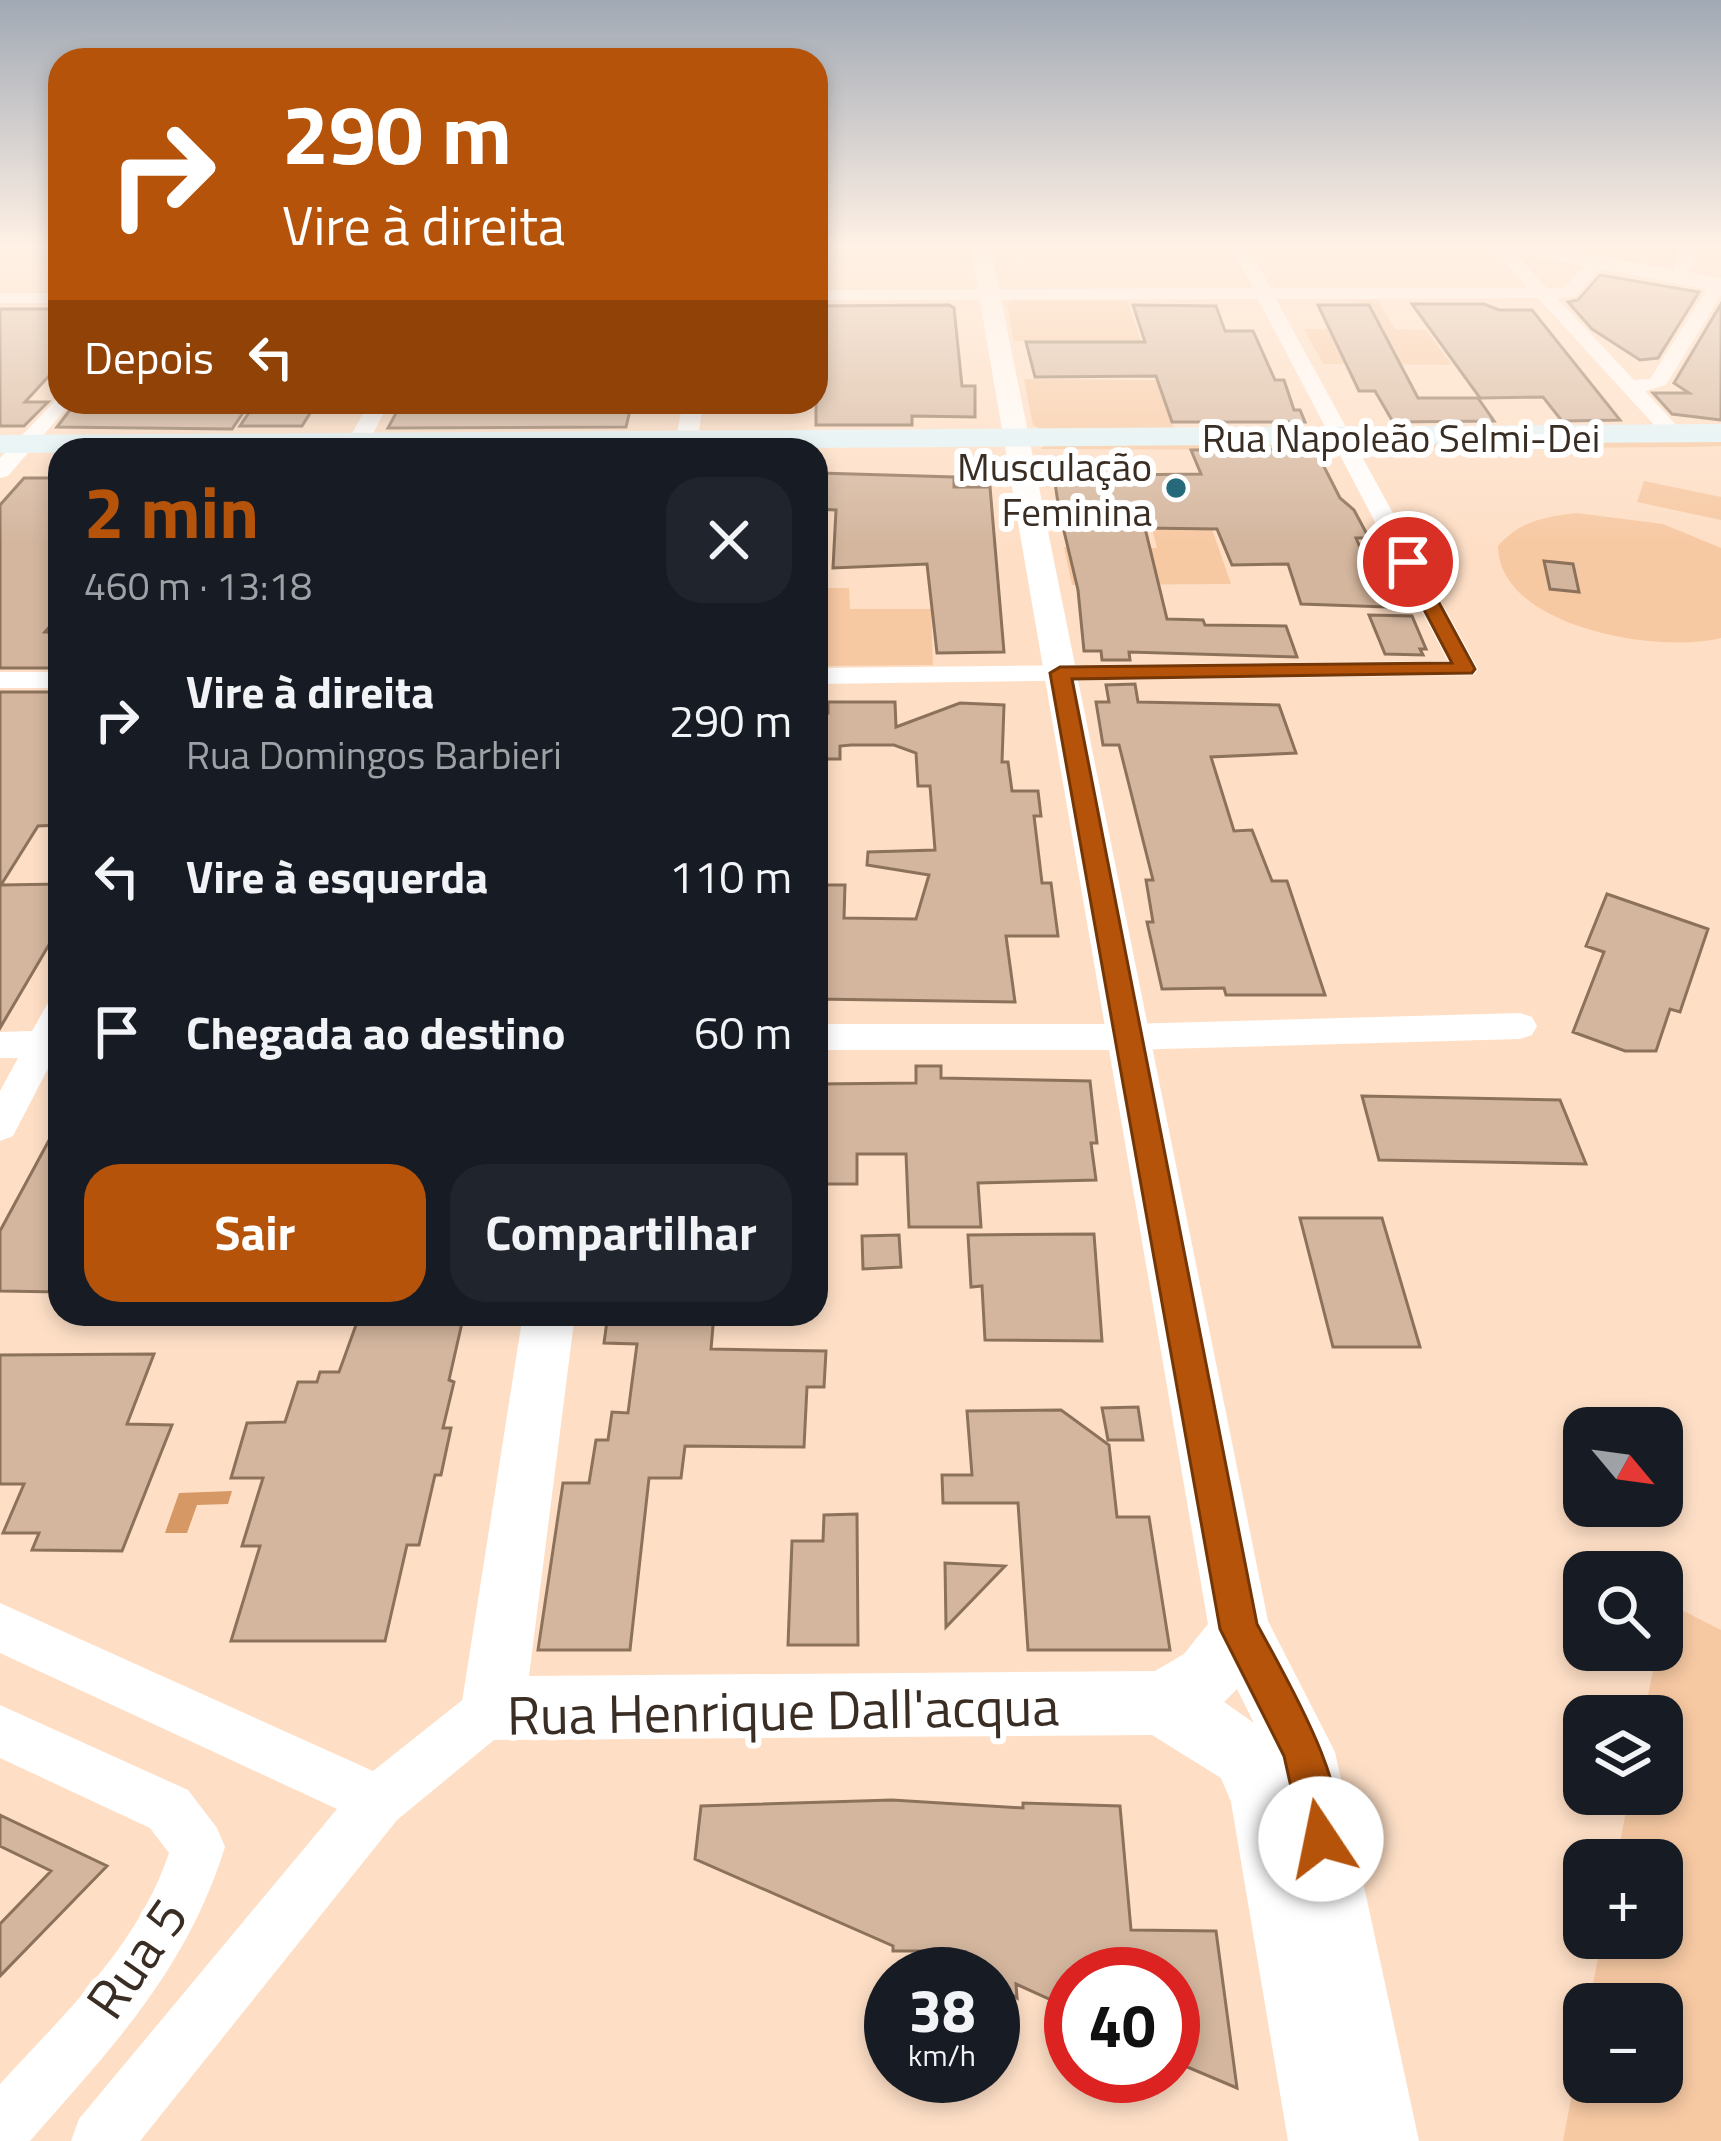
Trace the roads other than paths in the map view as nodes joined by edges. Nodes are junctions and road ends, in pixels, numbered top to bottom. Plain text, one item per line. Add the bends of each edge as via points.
1 (997, 344) edge
2 (1293, 344) edge
3 (1589, 344) edge
4 (1682, 344) edge
5 (1628, 386) junction
6 (50, 414) edge
7 (1721, 433) edge
8 (1675, 436) junction
9 (828, 446) edge
10 (1347, 446) junction
11 (1015, 447) junction
12 (1721, 449) edge
13 (48, 454) edge
14 (7, 455) edge
15 (828, 455) edge
16 (48, 458) edge
17 (1060, 673) junction
18 (828, 676) edge
19 (0, 680) edge
20 (48, 680) edge
21 (1520, 1026) dead end
22 (828, 1037) edge
23 (1126, 1037) junction
24 (48, 1044) edge
25 (0, 1045) edge
26 (48, 1049) edge
27 (0, 1126) edge
28 (547, 1326) edge
29 (0, 1628) edge
30 (1239, 1629) junction
31 (1155, 1703) junction
32 (493, 1708) junction
33 (0, 1731) edge
34 (378, 1801) junction
35 (0, 2129) edge
36 (101, 2141) edge
37 (1326, 2141) edge
38 (1382, 2141) edge

1 - 11 street
2 - 10 street
3 - 5 street
4 - 5 street via 1656,385
5 - 8 street
6 - 14 street
7 - 8 main road, Rua Napoleão Selmi-Dei
8 - 10 main road, Rua Napoleão Selmi-Dei
9 - 11 main road, Rua Napoleão Selmi-Dei
10 - 11 main road, Rua Napoleão Selmi-Dei
10 - 12 main road, Rua Napoleão Selmi-Dei
10 - 17 street via 1465,669
11 - 15 main road, Rua Napoleão Selmi-Dei
11 - 17 street
13 - 14 main road, Rua Napoleão Selmi-Dei
14 - 16 main road
17 - 18 street
17 - 23 street
19 - 20 street
21 - 23 street
22 - 23 street
23 - 30 street
24 - 25 street
26 - 27 street
28 - 32 street
29 - 34 street
30 - 31 street, Rua Henrique Dall'acqua via 1219,1666 1193,1689
30 - 38 street via 1303,1752
31 - 32 street, Rua Henrique Dall'acqua
31 - 37 street via 1244,1754 1264,1801
32 - 34 street, Rua Henrique Dall'acqua
33 - 35 street, Rua 5 via 169,1809 198,1847 188,1891 145,1962
34 - 36 street, Rua Henrique Dall'acqua

